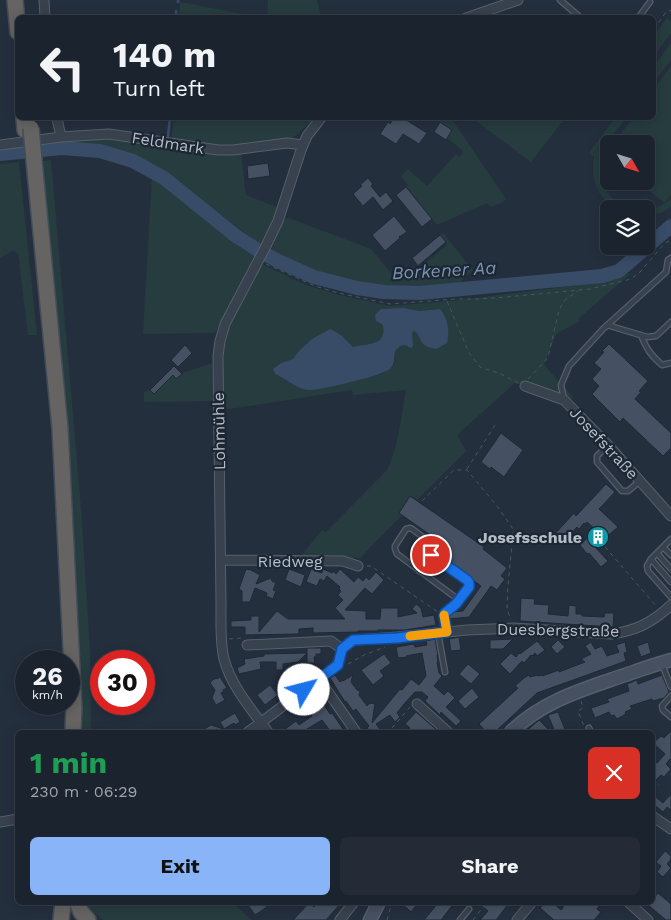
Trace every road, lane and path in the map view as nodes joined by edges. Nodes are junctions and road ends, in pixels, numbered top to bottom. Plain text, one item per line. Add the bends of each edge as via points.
1 (15, 0) edge
2 (23, 0) edge
3 (44, 0) edge
4 (518, 0) edge
5 (560, 0) edge
6 (650, 2) dead end
7 (671, 10) edge
8 (16, 15) edge
9 (24, 15) edge
10 (45, 15) edge
11 (475, 15) edge
12 (578, 15) edge
13 (640, 15) edge
14 (656, 26) edge
15 (57, 120) edge
16 (319, 120) edge
17 (27, 123) edge
18 (61, 137) junction
19 (0, 145) edge
20 (303, 145) junction
21 (30, 160) junction
22 (671, 240) edge
23 (671, 258) edge
24 (258, 260) junction
25 (579, 290) junction
26 (447, 300) junction
27 (671, 322) edge
28 (607, 325) junction
29 (641, 335) junction
30 (671, 363) edge
31 (525, 384) junction
32 (564, 400) junction
33 (497, 422) dead end
34 (608, 445) junction
35 (466, 470) junction
36 (640, 480) junction
37 (422, 501) dead end
38 (671, 516) edge
39 (671, 539) edge
40 (663, 546) junction
41 (605, 547) dead end
42 (657, 553) junction
43 (431, 555) junction
44 (671, 555) edge
45 (651, 559) junction
46 (221, 560) junction
47 (358, 566) joint
48 (671, 569) edge
49 (419, 571) junction
50 (671, 582) edge
51 (671, 597) edge
52 (459, 600) junction
53 (671, 605) edge
54 (663, 613) junction
55 (444, 616) junction
56 (513, 628) junction
57 (442, 633) junction
58 (222, 639) junction
59 (247, 644) joint
60 (387, 646) dead end
61 (342, 649) junction
62 (63, 650) edge
63 (666, 661) edge
64 (342, 667) dead end
65 (445, 672) dead end
66 (319, 679) junction
67 (671, 687) edge
68 (578, 691) junction
69 (671, 696) edge
70 (417, 704) joint
71 (66, 715) edge
72 (671, 718) edge
73 (261, 723) junction
74 (66, 730) edge
75 (73, 730) edge
76 (251, 730) edge
77 (266, 730) edge
78 (355, 730) edge
79 (388, 730) edge
80 (446, 730) edge
81 (513, 730) edge
82 (590, 730) edge
83 (655, 782) edge
84 (659, 785) dead end
85 (655, 818) edge
86 (15, 820) edge
87 (0, 822) edge
88 (671, 829) edge
89 (58, 905) edge
90 (63, 905) edge
91 (78, 905) edge
92 (352, 905) edge
93 (378, 905) edge
94 (391, 905) edge
95 (485, 905) edge
96 (530, 905) edge
97 (631, 905) edge
98 (469, 909) dead end
99 (523, 918) edge
100 (463, 919) edge
101 (57, 920) edge
102 (61, 920) edge
103 (88, 920) edge
104 (340, 920) edge
105 (370, 920) edge
106 (387, 920) edge
107 (473, 920) edge
108 (648, 920) edge

1 - 8 highway
2 - 9 highway
3 - 10 street
4 - 11 street
5 - 12 lane
6 - 13 lane
7 - 14 path
15 - 18 street
16 - 20 street
17 - 21 highway
18 - 19 street, Feldmark
18 - 20 street, Feldmark via 109,134 218,150 286,143
20 - 24 street, Lohmühle via 278,221
21 - 62 highway via 53,432
21 - 75 highway via 60,428
22 - 25 path via 631,279
23 - 28 lane via 666,272
24 - 26 path via 338,293 390,304
24 - 46 street, Lohmühle via 225,324 220,341
25 - 26 path
25 - 31 path via 565,300 559,310 549,354
26 - 31 path via 469,353 480,367
27 - 29 lane via 656,336
28 - 29 lane
28 - 32 lane via 569,366 561,385
29 - 30 lane via 646,349 662,365
31 - 32 street, Josefstraße
32 - 34 street, Josefstraße
33 - 35 path
34 - 36 street, Josefstraße
34 - 36 lane via 597,456 597,462 622,491
35 - 37 path via 454,470
35 - 56 path via 498,506 513,529 507,609
36 - 38 street, Josefstraße
39 - 40 lane
40 - 42 lane
40 - 44 lane
41 - 54 path
42 - 45 lane
42 - 48 lane
43 - 49 lane
43 - 49 lane via 437,546 412,529 406,529 395,549
43 - 52 lane via 469,583
45 - 50 lane
45 - 51 lane via 648,571
46 - 47 street, Riedweg via 343,561
46 - 58 street, Lohmühle
47 - 55 path via 371,566
49 - 52 lane
52 - 55 lane
53 - 54 street, Duesbergstraße
54 - 56 street, Duesbergstraße via 623,633
55 - 57 lane
56 - 57 street, Duesbergstraße
57 - 61 street, Duesbergstraße via 357,640
57 - 65 lane
58 - 59 path via 242,637
58 - 73 street, Lohmühle via 224,660 231,676
59 - 61 street via 331,641
60 - 64 path
61 - 66 street via 338,665
63 - 67 lane
63 - 68 main road
66 - 73 street
66 - 78 street
68 - 81 main road via 552,702
68 - 82 path via 583,708 578,711 584,726
69 - 72 lane via 662,706
70 - 79 path via 410,706
70 - 80 street
71 - 74 highway
73 - 76 street
73 - 77 street, Lohmühle
83 - 84 path
85 - 88 street
86 - 87 street
89 - 101 highway
90 - 102 highway
91 - 103 highway
92 - 104 street
93 - 105 main road
94 - 106 path
95 - 107 path
96 - 99 street
97 - 108 street
98 - 100 lane

